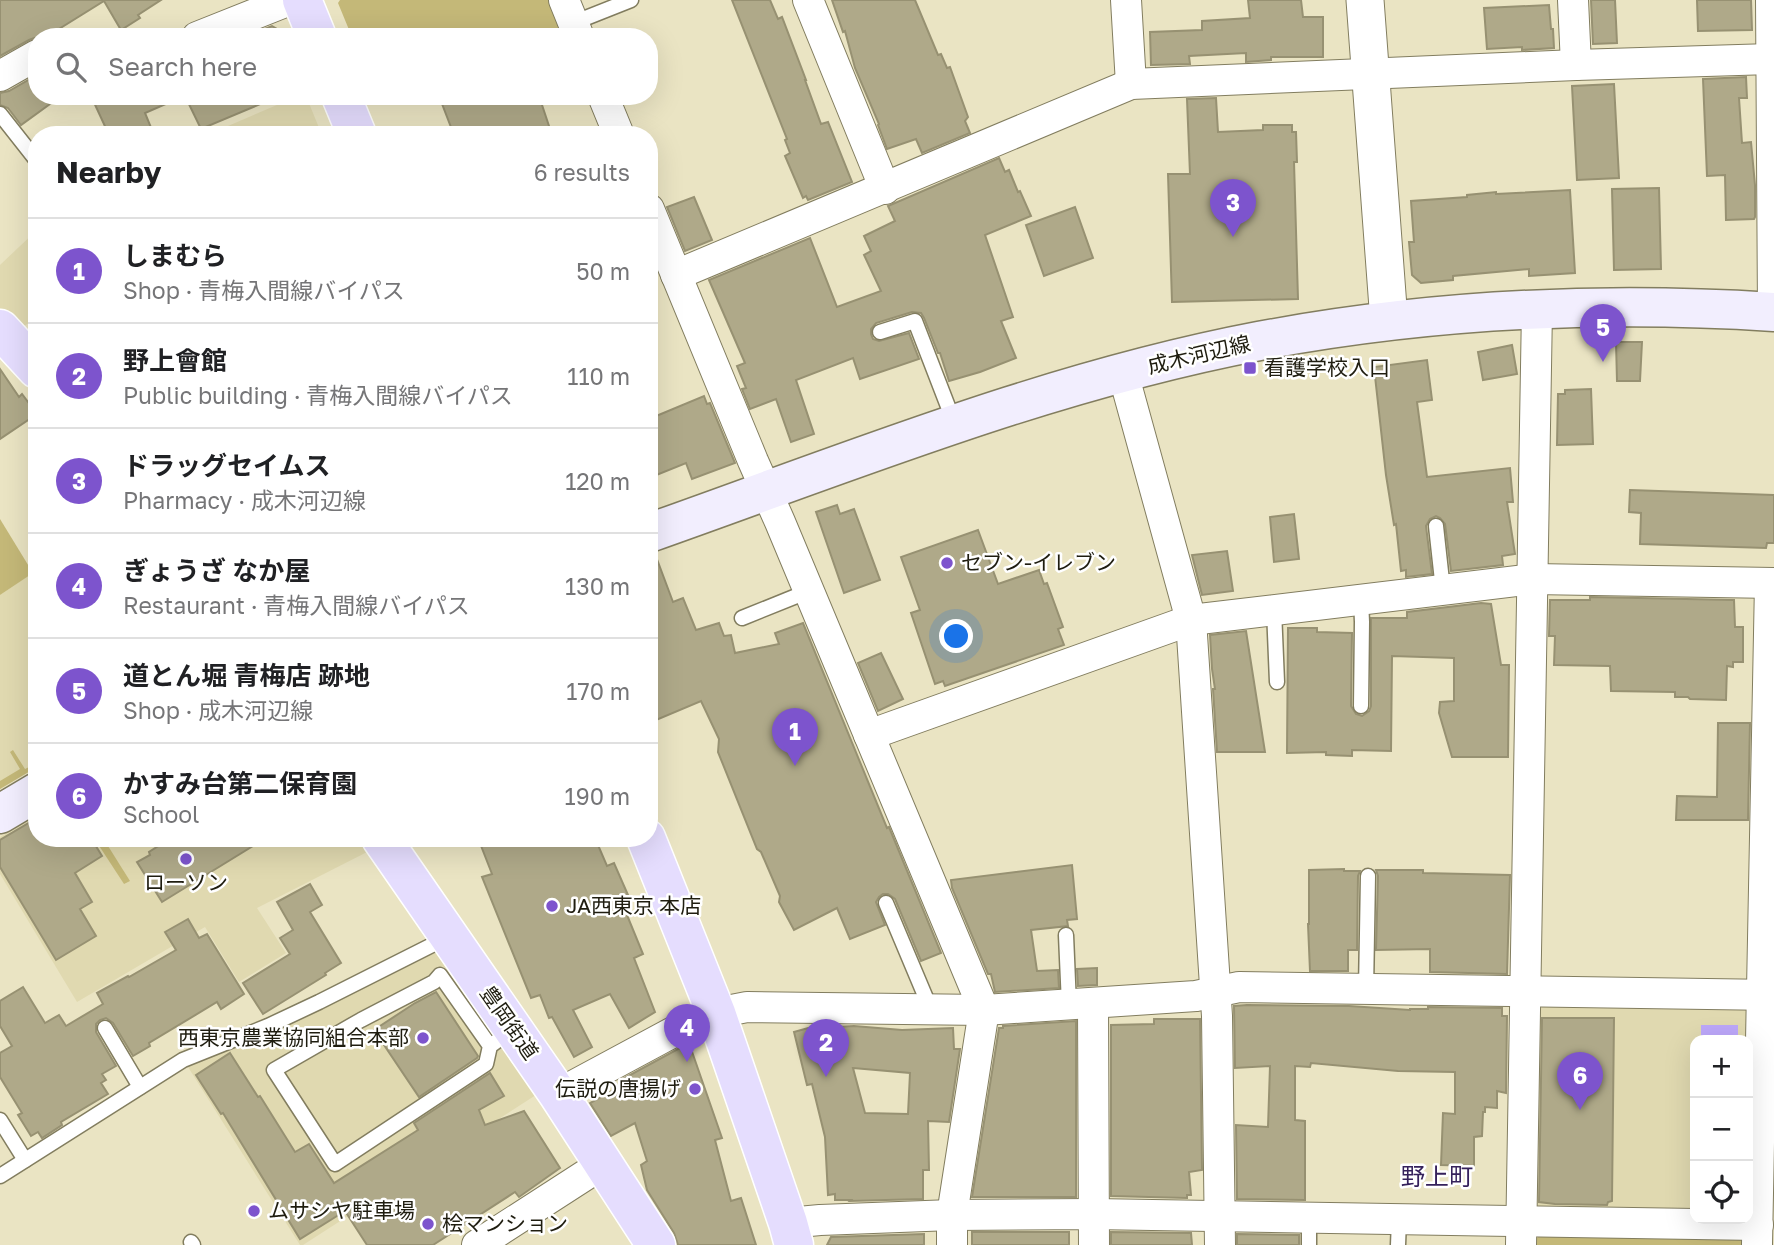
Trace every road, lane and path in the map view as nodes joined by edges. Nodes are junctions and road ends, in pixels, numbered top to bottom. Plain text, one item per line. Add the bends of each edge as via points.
1 (290, 0) edge
2 (302, 0) edge
3 (631, 0) edge
4 (808, 0) edge
5 (1126, 0) edge
6 (1365, 0) edge
7 (1573, 0) edge
8 (1771, 0) edge
9 (572, 20) edge
10 (220, 28) edge
11 (313, 28) edge
12 (1771, 59) junction
13 (28, 60) edge
14 (1576, 65) junction
15 (1370, 74) junction
16 (0, 76) edge
17 (1131, 84) junction
18 (344, 105) edge
19 (607, 105) edge
20 (0, 114) edge
21 (353, 126) edge
22 (615, 126) edge
23 (28, 149) edge
24 (885, 189) junction
25 (658, 231) edge
26 (676, 275) junction
27 (1536, 309) junction
28 (1773, 312) edge
29 (1390, 321) junction
30 (0, 330) edge
31 (880, 332) dead end
32 (28, 360) edge
33 (1123, 373) junction
34 (955, 424) junction
35 (766, 491) junction
36 (1436, 526) dead end
37 (658, 530) edge
38 (1532, 579) junction
39 (1772, 583) edge
40 (1443, 590) junction
41 (809, 591) junction
42 (1361, 600) junction
43 (1275, 610) junction
44 (743, 618) dead end
45 (1191, 620) junction
46 (1277, 682) dead end
47 (1361, 706) dead end
48 (869, 735) junction
49 (28, 797) edge
50 (0, 814) edge
51 (386, 847) edge
52 (650, 847) edge
53 (1368, 876) dead end
54 (886, 903) dead end
55 (1066, 935) dead end
56 (451, 956) junction
57 (1366, 990) junction
58 (1216, 991) junction
59 (1525, 991) junction
60 (1769, 995) edge
61 (1081, 1004) junction
62 (932, 1010) junction
63 (984, 1010) junction
64 (716, 1013) junction
65 (105, 1028) dead end
66 (501, 1038) junction
67 (140, 1087) junction
68 (558, 1094) junction
69 (0, 1119) edge
70 (25, 1160) junction
71 (604, 1163) junction
72 (0, 1175) edge
73 (1093, 1214) junction
74 (952, 1215) junction
75 (1220, 1215) junction
76 (1309, 1231) edge
77 (1399, 1232) edge
78 (1521, 1232) edge
79 (791, 1234) edge
80 (1758, 1235) edge
81 (477, 1245) edge
82 (656, 1245) edge
83 (952, 1245) edge
84 (1094, 1245) edge
85 (1220, 1245) edge

1 - 10 street
2 - 11 main road
3 - 9 lane
4 - 24 street
5 - 17 street
6 - 15 street
7 - 14 street
8 - 12 street
12 - 14 street
12 - 28 street
13 - 16 street
14 - 15 street
15 - 17 street
15 - 29 street
17 - 24 street
18 - 21 main road
19 - 22 street
20 - 23 lane
24 - 26 street
25 - 26 street
26 - 35 street
27 - 28 main road, 成木河辺線
27 - 29 main road, 成木河辺線
27 - 38 street
29 - 33 main road, 成木河辺線 via 1258,341
30 - 32 main road
31 - 34 lane via 915,320
33 - 34 main road, 成木河辺線
33 - 45 street
34 - 35 main road, 成木河辺線
35 - 37 main road, 成木河辺線
35 - 41 street
36 - 40 lane
38 - 39 street
38 - 40 street
38 - 59 street
39 - 60 street
40 - 42 street
41 - 44 lane
41 - 48 street
42 - 43 street
42 - 47 lane
43 - 45 street
43 - 46 lane
45 - 48 street
45 - 58 street
48 - 63 street
49 - 50 main road
51 - 56 main road, 豊岡街道
52 - 64 main road
53 - 57 lane
54 - 62 lane
55 - 61 lane
56 - 66 main road, 豊岡街道
56 - 66 lane via 434,982 275,1070 335,1164 486,1064
56 - 67 lane via 319,1002 183,1060
57 - 58 street via 1239,987
57 - 59 street
58 - 61 street
58 - 75 street
59 - 60 street
59 - 78 street
60 - 80 street
61 - 63 street
61 - 73 street
62 - 63 street
62 - 64 street via 747,1007
63 - 74 street
64 - 68 street
64 - 79 main road
65 - 67 lane
66 - 68 main road, 豊岡街道
67 - 70 lane
68 - 71 main road, 豊岡街道
69 - 70 lane
70 - 72 lane
71 - 81 street
71 - 82 main road, 豊岡街道
73 - 74 street
73 - 75 street
73 - 84 street
74 - 79 street via 820,1220
74 - 83 street
75 - 76 street
75 - 85 street
76 - 77 street
77 - 78 street via 1501,1222
78 - 80 street

